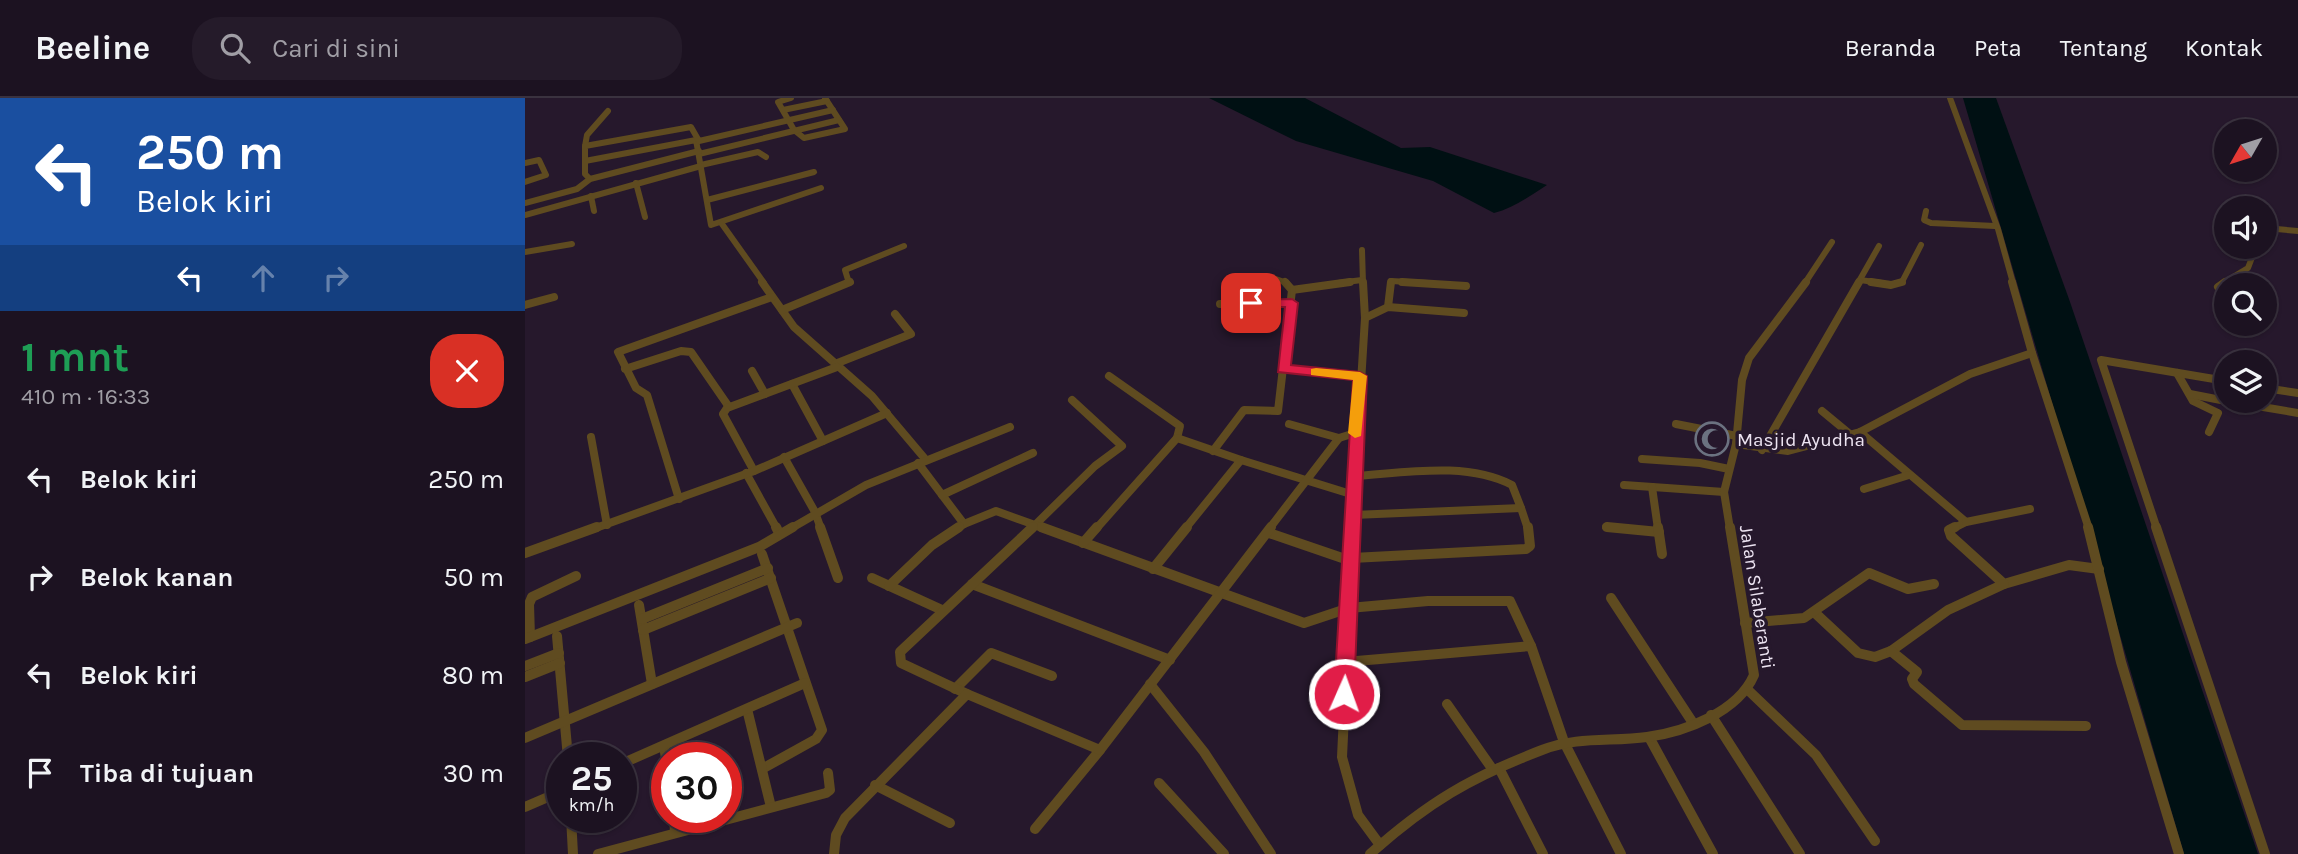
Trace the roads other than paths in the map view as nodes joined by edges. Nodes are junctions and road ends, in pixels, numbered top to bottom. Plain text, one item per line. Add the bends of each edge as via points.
1 (791, 98) edge
2 (1950, 98) edge
3 (826, 100) edge
4 (783, 110) junction
5 (833, 110) junction
6 (608, 111) dead end
7 (788, 119) junction
8 (839, 120) junction
9 (794, 130) junction
10 (699, 141) junction
11 (585, 146) junction
12 (699, 152) junction
13 (766, 157) dead end
14 (585, 160) junction
15 (525, 163) edge
16 (701, 165) junction
17 (814, 172) dead end
18 (588, 177) junction
19 (525, 182) edge
20 (636, 183) junction
21 (821, 188) dead end
22 (591, 196) junction
23 (707, 200) junction
24 (525, 203) edge
25 (594, 211) dead end
26 (1926, 211) dead end
27 (525, 215) edge
28 (645, 217) dead end
29 (722, 224) junction
30 (1995, 226) junction
31 (2277, 229) edge
32 (2298, 231) edge
33 (1832, 242) dead end
34 (572, 244) dead end
35 (1921, 245) dead end
36 (904, 246) dead end
37 (1879, 246) dead end
38 (1362, 250) dead end
39 (525, 253) edge
40 (2255, 259) edge
41 (2244, 273) edge
42 (1273, 278) dead end
43 (1362, 280) junction
44 (1860, 281) junction
45 (1466, 286) dead end
46 (1292, 290) junction
47 (772, 296) junction
48 (554, 297) dead end
49 (1292, 303) junction
50 (1220, 304) dead end
51 (525, 305) edge
52 (1388, 307) junction
53 (782, 310) junction
54 (1464, 313) dead end
55 (895, 314) dead end
56 (1365, 318) junction
57 (2032, 353) junction
58 (836, 366) junction
59 (625, 369) junction
60 (1283, 369) junction
61 (752, 370) dead end
62 (2177, 373) junction
63 (1109, 376) dead end
64 (1360, 376) junction
65 (2214, 379) edge
66 (792, 384) junction
67 (2277, 390) edge
68 (2298, 393) edge
69 (765, 394) junction
70 (2190, 394) junction
71 (2214, 399) edge
72 (1072, 400) dead end
73 (729, 407) junction
74 (2277, 409) edge
75 (1822, 411) dead end
76 (887, 413) junction
77 (2298, 413) edge
78 (1289, 424) dead end
79 (1676, 424) dead end
80 (1010, 427) dead end
81 (2209, 432) dead end
82 (1355, 433) junction
83 (1855, 434) junction
84 (591, 437) dead end
85 (1177, 438) junction
86 (1339, 438) junction
87 (1737, 440) junction
88 (823, 441) junction
89 (1762, 450) junction
90 (1213, 451) junction
91 (1034, 453) dead end
92 (784, 457) junction
93 (1642, 459) dead end
94 (1241, 460) junction
95 (922, 461) junction
96 (1729, 469) junction
97 (750, 472) junction
98 (1909, 475) junction
99 (1354, 476) junction
100 (1306, 481) junction
101 (1624, 485) dead end
102 (1652, 487) junction
103 (1864, 489) dead end
104 (1724, 492) junction
105 (942, 495) junction
106 (1354, 495) junction
107 (679, 499) junction
108 (1521, 508) junction
109 (2030, 509) dead end
110 (815, 512) junction
111 (1353, 515) junction
112 (1966, 522) junction
113 (964, 524) junction
114 (1035, 524) junction
115 (607, 525) junction
116 (1606, 527) dead end
117 (1659, 532) junction
118 (779, 533) junction
119 (1269, 533) junction
120 (1083, 543) junction
121 (525, 553) edge
122 (762, 554) dead end
123 (1662, 554) dead end
124 (1351, 559) junction
125 (1153, 569) junction
126 (2099, 569) junction
127 (770, 573) junction
128 (576, 576) dead end
129 (838, 578) dead end
130 (872, 578) dead end
131 (972, 584) junction
132 (1934, 584) dead end
133 (2004, 584) junction
134 (889, 586) junction
135 (1220, 595) junction
136 (1611, 598) dead end
137 (639, 605) dead end
138 (1349, 608) junction
139 (942, 610) junction
140 (1814, 612) junction
141 (1745, 623) junction
142 (642, 625) junction
143 (792, 625) junction
144 (557, 636) dead end
145 (528, 638) edge
146 (1531, 646) junction
147 (1891, 651) junction
148 (559, 658) junction
149 (1170, 660) junction
150 (1345, 662) junction
151 (525, 666) edge
152 (1052, 676) dead end
153 (525, 677) edge
154 (806, 683) junction
155 (652, 684) junction
156 (1150, 684) junction
157 (955, 689) junction
158 (1748, 690) junction
159 (967, 694) junction
160 (1447, 704) dead end
161 (747, 709) junction
162 (1711, 715) junction
163 (565, 721) junction
164 (1693, 723) junction
165 (2086, 726) dead end
166 (525, 737) edge
167 (1649, 737) junction
168 (567, 742) edge
169 (673, 742) edge
170 (1564, 743) junction
171 (1100, 750) junction
172 (762, 769) junction
173 (1496, 769) junction
174 (828, 773) dead end
175 (1159, 783) dead end
176 (875, 785) junction
177 (546, 798) edge
178 (525, 807) edge
179 (771, 807) junction
180 (742, 815) edge
181 (950, 823) dead end
182 (1035, 829) dead end
183 (572, 833) edge
184 (672, 833) edge
185 (1875, 841) dead end
186 (1372, 852) edge
187 (573, 854) edge
188 (598, 854) edge
189 (834, 854) edge
190 (1224, 854) edge
191 (1272, 854) edge
192 (1543, 854) edge
193 (1621, 854) edge
194 (1713, 854) edge
195 (1800, 854) edge
196 (2179, 854) edge
197 (2265, 854) edge

1 - 4 street via 779,101
2 - 30 street
3 - 4 street
3 - 5 street
4 - 7 street
5 - 7 street
5 - 8 street
6 - 11 street via 587,135
7 - 9 street
7 - 10 street
8 - 9 street
8 - 9 street via 845,130 804,138
9 - 12 street
10 - 11 street via 689,127
10 - 12 street
10 - 14 street
11 - 14 street
12 - 16 street
12 - 18 street
13 - 16 street via 758,152
14 - 18 street
15 - 19 street via 539,160 546,175
16 - 20 street
16 - 23 street
17 - 23 street
18 - 24 street via 577,189
20 - 22 street
20 - 28 street
21 - 29 street
22 - 25 street
22 - 27 street
23 - 29 street via 710,225
26 - 30 street via 1924,220 1938,226
29 - 47 street
30 - 57 street
31 - 32 street
33 - 87 street, Jalan Silaberanti via 1749,358 1742,380
34 - 39 street
35 - 44 street via 1902,282
36 - 53 street via 845,270 850,283
37 - 44 street
38 - 43 street
40 - 41 street
42 - 46 street via 1286,282
43 - 46 street
43 - 56 street
44 - 89 street
45 - 52 street via 1391,281
46 - 49 street
47 - 53 street
47 - 59 street via 620,350
48 - 51 street
49 - 50 street
49 - 60 street
52 - 54 street
52 - 56 street
53 - 58 street
55 - 58 street via 911,334
56 - 64 street
57 - 83 street via 1970,374
57 - 126 street
58 - 66 street
58 - 76 street
59 - 73 street via 691,352
59 - 107 street via 636,388 647,395
60 - 64 street
60 - 90 street via 1278,411 1244,410
61 - 69 street
62 - 65 street
62 - 70 street
62 - 197 street via 2101,360
63 - 85 street via 1180,426
64 - 82 street
66 - 69 street
66 - 88 street
67 - 68 street
69 - 73 street
70 - 71 street
70 - 81 street via 2193,401 2218,413
72 - 114 street via 1122,446
73 - 97 street via 723,414
74 - 77 street
75 - 83 street
76 - 88 street
76 - 95 street
78 - 86 street
79 - 87 street
80 - 95 street
82 - 86 street
82 - 99 street
83 - 89 street via 1788,451
83 - 98 street
84 - 115 street
85 - 90 street
85 - 120 street
86 - 100 street
87 - 89 street
87 - 96 street, Jalan Silaberanti
88 - 92 street
90 - 94 street
91 - 105 street
92 - 97 street
92 - 110 street
93 - 96 street
94 - 100 street
94 - 125 street
95 - 105 street
95 - 110 street
96 - 104 street, Jalan Silaberanti
97 - 107 street
97 - 118 street
98 - 103 street
98 - 112 street
99 - 106 street
99 - 108 street via 1482,474 1512,485
100 - 106 street
100 - 119 street
101 - 102 street
102 - 104 street
102 - 117 street
104 - 141 street, Jalan Silaberanti
105 - 113 street
106 - 111 street
107 - 115 street
108 - 111 street
108 - 124 street via 1529,531 1526,549
109 - 112 street
110 - 118 street
110 - 129 street
111 - 124 street
112 - 133 street via 1949,530 1951,536
113 - 114 street via 996,511
113 - 134 street via 932,545
114 - 120 street
114 - 131 street
115 - 121 street
116 - 117 street
117 - 123 street
118 - 145 street via 759,547
119 - 124 street
119 - 135 street
120 - 125 street
122 - 127 street
124 - 138 street
125 - 135 street
126 - 133 street via 2069,565
126 - 196 street via 2121,662
127 - 142 street
127 - 143 street
128 - 145 street via 532,597
130 - 134 street
131 - 139 street
131 - 149 street
132 - 140 street via 1908,589 1869,573
133 - 147 street via 1948,610
134 - 139 street
135 - 138 street via 1304,623
135 - 149 street
136 - 164 street
137 - 142 street
138 - 146 street via 1428,601 1510,601
138 - 150 street
139 - 157 street via 903,648 899,660
140 - 141 street via 1794,621
140 - 147 street via 1866,657
141 - 158 street, Jalan Silaberanti via 1754,676
142 - 155 street
143 - 154 street
143 - 155 street
144 - 148 street
146 - 150 street
146 - 170 street
147 - 165 street via 1917,672 1914,684 1962,725
148 - 151 street
148 - 153 street
148 - 163 street
149 - 156 street
150 - 186 street via 1342,757
152 - 157 street via 994,653 986,655
154 - 161 street
154 - 172 street via 821,734
155 - 163 street
156 - 171 street
156 - 191 street via 1197,741
157 - 159 street
158 - 162 street, Jalan Silaberanti
158 - 185 street via 1817,755
159 - 171 street
159 - 176 street
160 - 173 street
161 - 169 street
161 - 172 street
162 - 164 street, Jalan Silaberanti
162 - 195 street
163 - 166 street
163 - 168 street
164 - 167 street, Jalan Silaberanti
167 - 170 street, Jalan Silaberanti
167 - 194 street
170 - 173 street, Jalan Silaberanti
170 - 193 street
171 - 182 street
172 - 179 street
173 - 186 street, Jalan Silaberanti via 1422,808
173 - 192 street
174 - 179 street via 826,793
175 - 190 street
176 - 181 street
176 - 189 street via 840,826
177 - 178 street
179 - 180 street
183 - 187 street
184 - 188 street

